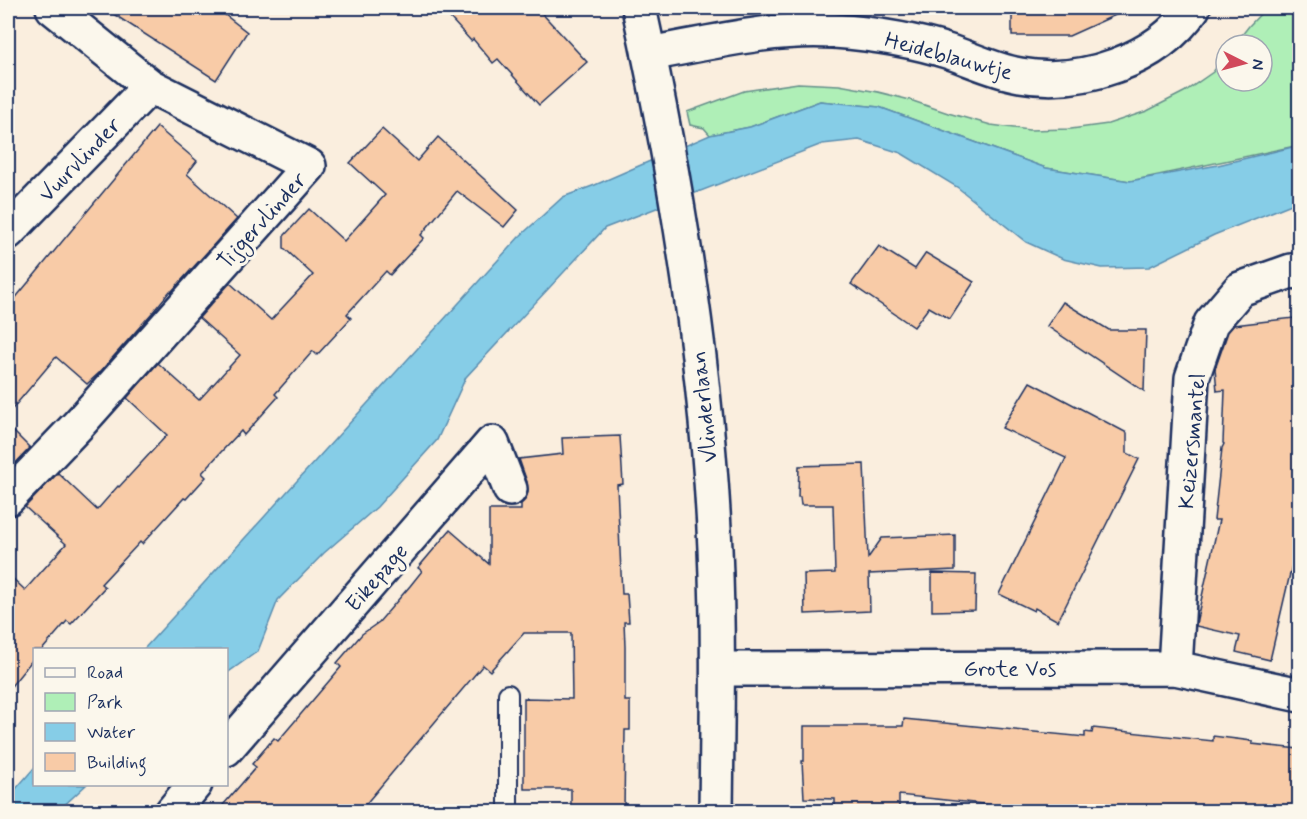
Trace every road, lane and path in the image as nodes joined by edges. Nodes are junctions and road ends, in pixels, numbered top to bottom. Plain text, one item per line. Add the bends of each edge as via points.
1 (53, 8) edge
2 (639, 8) edge
3 (1193, 8) edge
4 (649, 54) junction
5 (150, 86) junction
6 (8, 232) edge
7 (1299, 272) edge
8 (510, 489) dead end
9 (8, 498) edge
10 (1175, 668) junction
11 (718, 669) junction
12 (508, 694) dead end
13 (1299, 695) edge
14 (228, 747) edge
15 (193, 786) edge
16 (172, 812) edge
17 (508, 812) edge
18 (716, 812) edge

1 - 5 street, Tijgervlinder
2 - 4 street, Vlinderlaan
3 - 4 street, Heideblauwtje via 1167,36 1141,54 1112,68 1050,78 1018,75 911,41 832,31 750,35
4 - 11 street, Vlinderlaan via 683,234 705,407 715,548
5 - 6 street, Vuurvlinder
5 - 9 street, Tijgervlinder via 309,166
7 - 10 street, Keizersmantel via 1291,271 1240,289 1211,323 1192,378
8 - 14 street, Eikepage via 492,443
10 - 11 street, Grote Vos
10 - 13 street, Grote Vos
11 - 18 street, Vlinderlaan
12 - 17 lane
15 - 16 street

